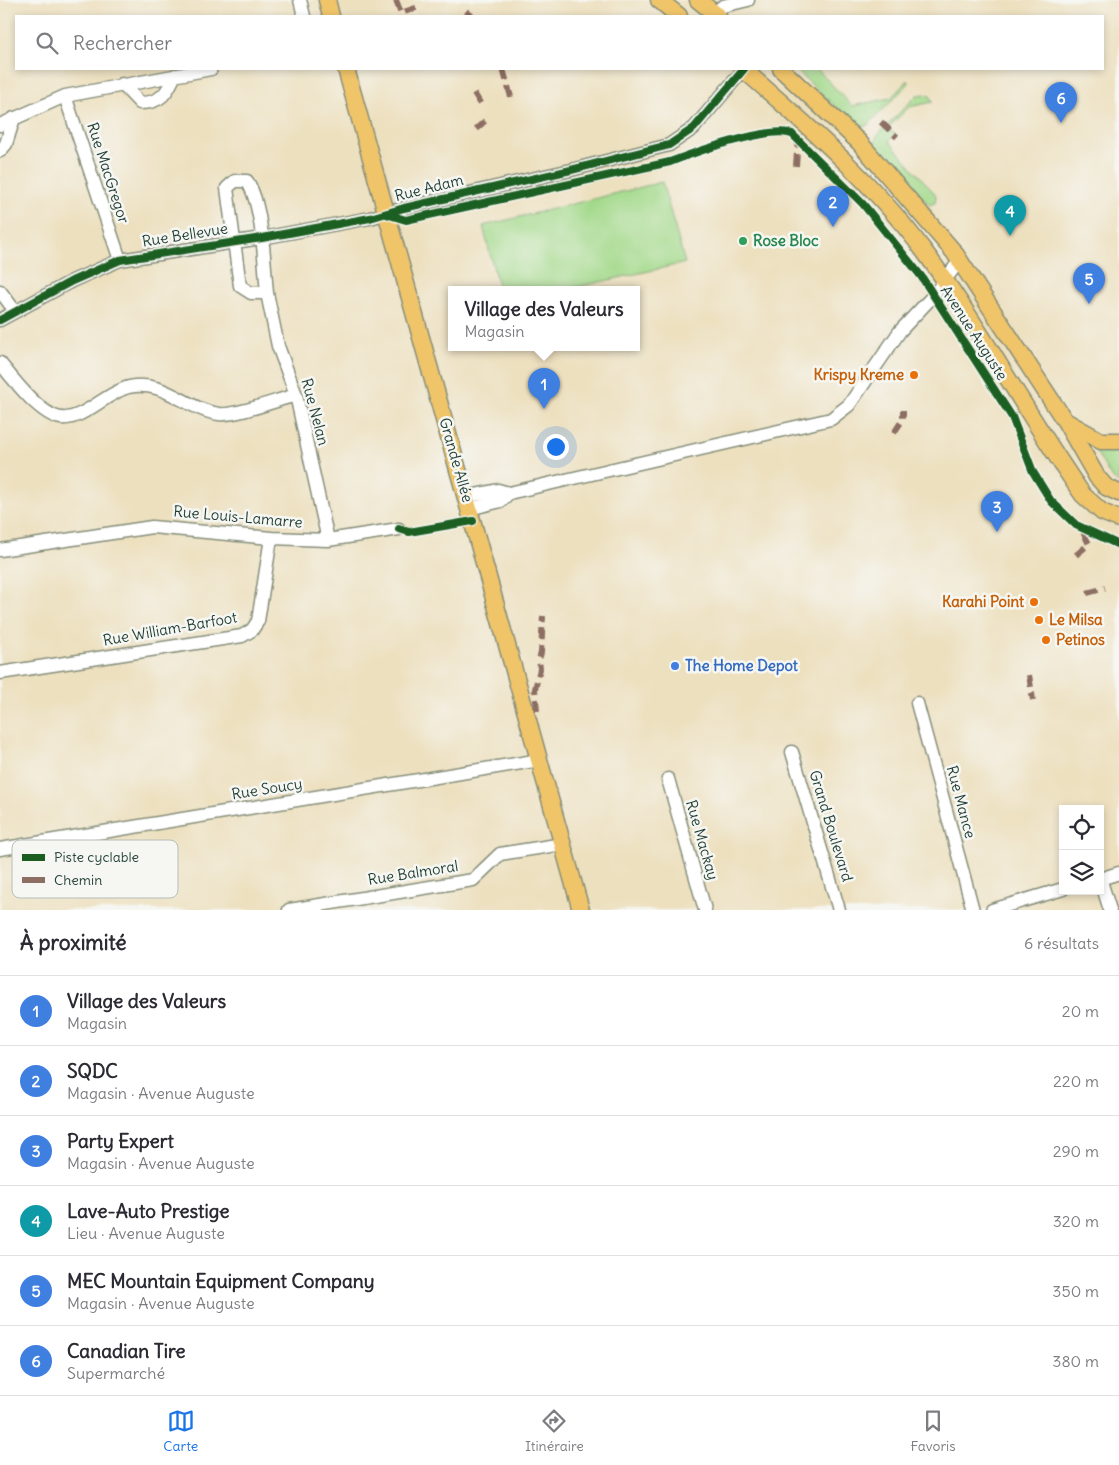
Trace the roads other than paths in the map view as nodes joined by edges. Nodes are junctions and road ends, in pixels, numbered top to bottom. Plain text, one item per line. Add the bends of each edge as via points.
1 (300, 0) edge
2 (327, 0) edge
3 (659, 0) edge
4 (698, 0) edge
5 (748, 0) edge
6 (716, 14) edge
7 (304, 15) edge
8 (331, 15) edge
9 (678, 15) edge
10 (205, 70) edge
11 (346, 70) edge
12 (743, 70) edge
13 (745, 70) edge
14 (782, 70) edge
15 (175, 75) junction
16 (122, 84) junction
17 (65, 96) junction
18 (14, 118) junction
19 (0, 125) edge
20 (0, 152) edge
21 (386, 214) junction
22 (262, 238) junction
23 (234, 241) junction
24 (120, 260) junction
25 (960, 260) junction
26 (945, 281) junction
27 (0, 291) edge
28 (268, 293) junction
29 (15, 311) junction
30 (0, 320) edge
31 (0, 362) edge
32 (296, 395) junction
33 (1065, 421) junction
34 (1119, 441) edge
35 (1119, 493) edge
36 (468, 503) junction
37 (1119, 519) edge
38 (399, 529) dead end
39 (271, 538) junction
40 (328, 540) junction
41 (0, 550) edge
42 (0, 673) edge
43 (917, 704) dead end
44 (792, 752) dead end
45 (540, 760) junction
46 (668, 779) dead end
47 (60, 840) edge
48 (563, 844) junction
49 (1119, 873) edge
50 (1104, 877) edge
51 (1059, 890) edge
52 (1104, 891) edge
53 (289, 910) edge
54 (582, 910) edge
55 (705, 910) edge
56 (839, 910) edge
57 (973, 910) edge
58 (992, 910) edge
59 (1110, 910) edge

1 - 7 street
2 - 8 main road
3 - 9 main road
4 - 6 main road
5 - 6 street via 726,5
10 - 15 street
11 - 21 main road, Grande Allée
12 - 21 street, Rue Adam via 694,128 671,145
13 - 26 main road, Avenue Auguste via 882,200 921,246
14 - 25 main road, Avenue Auguste via 864,148
15 - 16 street
15 - 16 street via 165,96 151,103 140,103
16 - 17 street
17 - 18 street
17 - 24 street, Rue MacGregor
18 - 19 street
18 - 20 street via 6,144
21 - 22 street, Rue Bellevue
21 - 36 main road, Grande Allée
22 - 23 street, Rue Bellevue
22 - 23 street, Rue Nelan via 253,190 247,181 242,180 228,188
22 - 28 street, Rue Nelan
23 - 24 street, Rue Bellevue
23 - 28 street, Rue Nelan via 240,286 251,293
24 - 29 street, Rue Bellevue
25 - 26 street
25 - 33 main road, Avenue Auguste
26 - 36 street via 900,331 849,406 831,419 509,493 498,490
26 - 37 main road, Avenue Auguste via 1083,495 1102,512
27 - 29 street
28 - 32 street, Rue Nelan via 278,346
29 - 30 street, Rue Bellevue
31 - 32 street via 28,395 50,414 61,418 73,417 129,387 159,388 206,411 220,414
32 - 40 street, Rue Nelan
33 - 34 main road via 1101,441
33 - 35 main road, Avenue Auguste via 1097,477 1106,487
36 - 45 main road, Grande Allée
38 - 40 street, Rue Louis-Lamarre
39 - 40 street, Rue Louis-Lamarre
39 - 41 street, Rue Louis-Lamarre via 152,527
39 - 42 street, Rue William-Barfoot via 258,621 242,636
43 - 57 street, Rue Mance
44 - 56 street, Grand Boulevard
45 - 47 street, Rue Soucy
45 - 48 main road, Grande Allée
46 - 55 street, Rue Mackay
48 - 53 street, Rue Balmoral via 500,854 473,880
48 - 54 main road, Grande Allée
49 - 50 street
51 - 58 street
52 - 59 street

